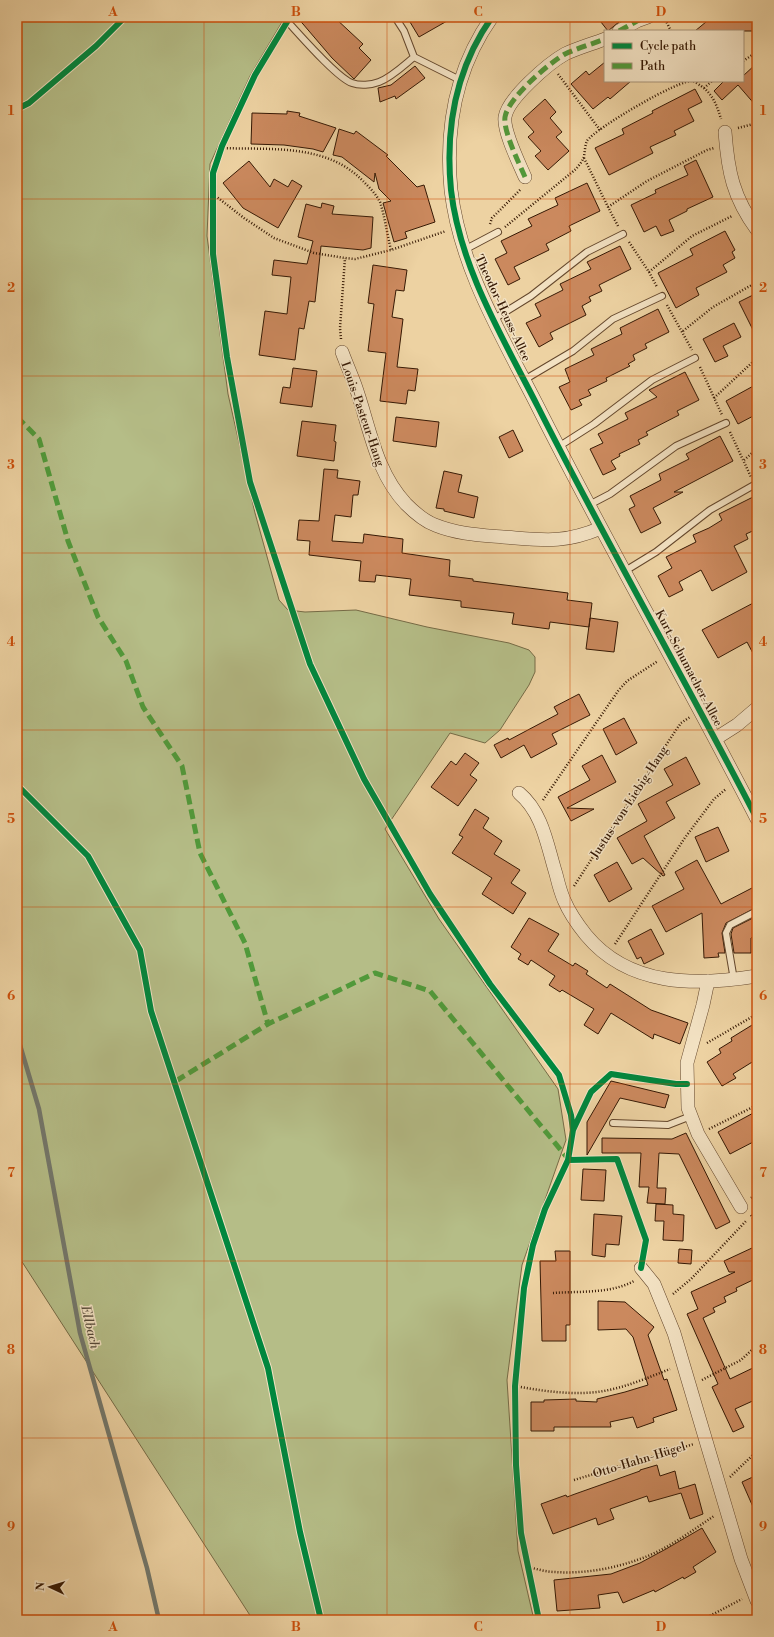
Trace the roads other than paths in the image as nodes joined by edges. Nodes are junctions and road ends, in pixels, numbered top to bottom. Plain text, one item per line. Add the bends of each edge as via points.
1 (395, 17) edge
2 (492, 17) edge
3 (648, 17) edge
4 (287, 21) dead end
5 (621, 30) edge
6 (604, 39) edge
7 (414, 57) junction
8 (460, 80) junction
9 (726, 138) road end
10 (525, 177) road end
11 (757, 230) edge
12 (498, 232) road end
13 (623, 234) road end
14 (464, 250) junction
15 (662, 296) road end
16 (494, 319) junction
17 (342, 352) road end
18 (695, 358) road end
19 (524, 380) junction
20 (726, 423) road end
21 (558, 447) junction
22 (754, 485) road end
23 (589, 505) junction
24 (601, 528) junction
25 (625, 571) junction
26 (757, 708) edge
27 (715, 738) junction
28 (519, 792) dead end
29 (757, 819) edge
30 (757, 911) edge
31 (757, 976) edge
32 (734, 980) junction
33 (708, 981) junction
34 (691, 1116) junction
35 (613, 1124) dead end
36 (740, 1207) dead end
37 (644, 1271) road end
38 (755, 1597) edge

1 - 7 lane
2 - 8 street, Theodor-Heuss-Allee via 481,33
3 - 5 street
4 - 7 lane via 350,83 371,85 380,82
6 - 10 street via 550,63 511,102 505,116 506,128
7 - 8 lane
8 - 14 street, Theodor-Heuss-Allee via 450,127 449,160 451,191
9 - 11 street via 730,178
12 - 14 lane, Theodor-Heuss-Allee
13 - 16 lane, Theodor-Heuss-Allee via 587,252 531,296
14 - 16 street, Theodor-Heuss-Allee
15 - 19 lane, Theodor-Heuss-Allee via 613,319 573,351
16 - 19 street, Theodor-Heuss-Allee
17 - 24 street, Louis-Pasteur-Hang via 385,476 398,496 415,513 434,525 473,535 552,541 577,537
18 - 21 lane via 652,380 594,424
19 - 21 street, Theodor-Heuss-Allee
20 - 23 lane via 676,446 610,494
21 - 23 street, Theodor-Heuss-Allee
22 - 25 lane via 710,510 656,552
23 - 24 street, Theodor-Heuss-Allee
24 - 25 street, Kurt-Schumacher-Allee
25 - 27 street, Kurt-Schumacher-Allee
26 - 27 street via 737,725
27 - 29 street, Kurt-Schumacher-Allee
28 - 33 street via 536,811 564,900 580,928 592,942 607,956 631,970 673,981
30 - 32 lane via 730,925 726,933
31 - 32 street
32 - 33 street
33 - 34 street via 687,1063 688,1108
34 - 35 lane via 668,1125
34 - 36 street via 698,1134
37 - 38 street via 662,1301 684,1364 718,1484

